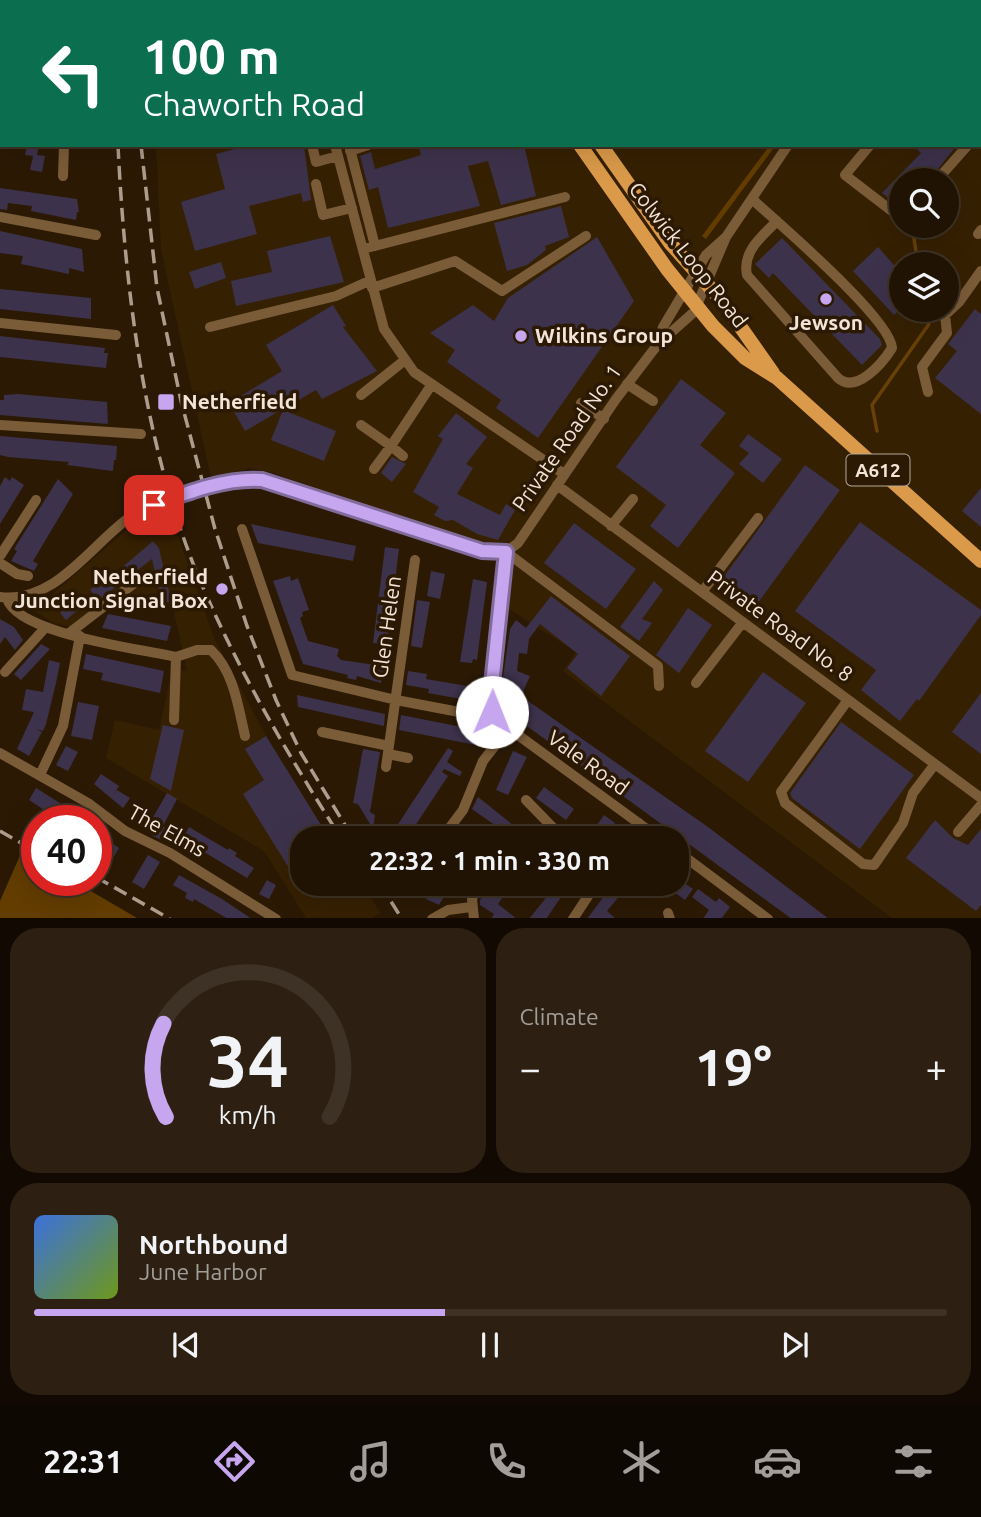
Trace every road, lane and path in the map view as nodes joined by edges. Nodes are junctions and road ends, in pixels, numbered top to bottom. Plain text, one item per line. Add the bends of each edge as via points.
1 (64, 147) edge
2 (312, 147) edge
3 (581, 147) edge
4 (602, 147) edge
5 (787, 147) edge
6 (868, 147) edge
7 (966, 147) edge
8 (349, 148) edge
9 (337, 151) edge
10 (948, 168) edge
11 (63, 176) dead end
12 (316, 184) dead end
13 (565, 197) dead end
14 (752, 199) junction
15 (352, 208) junction
16 (889, 209) edge
17 (0, 217) edge
18 (777, 221) junction
19 (96, 235) dead end
20 (586, 236) dead end
21 (726, 237) junction
22 (375, 246) junction
23 (363, 249) junction
24 (981, 271) edge
25 (696, 272) junction
26 (372, 284) junction
27 (707, 285) junction
28 (685, 290) junction
29 (697, 305) junction
30 (0, 323) edge
31 (210, 327) dead end
32 (116, 335) dead end
33 (658, 344) junction
34 (405, 360) junction
35 (777, 378) junction
36 (432, 384) junction
37 (627, 384) junction
38 (928, 392) dead end
39 (361, 395) dead end
40 (653, 401) dead end
41 (581, 403) dead end
42 (604, 419) junction
43 (0, 425) edge
44 (361, 425) dead end
45 (141, 434) dead end
46 (391, 446) junction
47 (403, 456) dead end
48 (374, 468) dead end
49 (564, 474) junction
50 (557, 485) junction
51 (633, 499) dead end
52 (36, 500) dead end
53 (758, 518) dead end
54 (611, 526) junction
55 (242, 528) dead end
56 (506, 552) junction
57 (0, 556) edge
58 (415, 560) dead end
59 (981, 561) edge
60 (0, 563) edge
61 (28, 576) dead end
62 (137, 581) dead end
63 (702, 592) junction
64 (7, 598) edge
65 (743, 622) junction
66 (45, 628) junction
67 (68, 634) junction
68 (80, 636) junction
69 (176, 657) junction
70 (5, 672) dead end
71 (696, 683) dead end
72 (659, 686) dead end
73 (396, 700) junction
74 (848, 700) junction
75 (496, 719) junction
76 (174, 720) dead end
77 (508, 729) junction
78 (322, 732) dead end
79 (245, 737) dead end
80 (388, 750) junction
81 (0, 753) edge
82 (408, 758) dead end
83 (935, 764) junction
84 (386, 768) dead end
85 (40, 775) junction
86 (981, 798) edge
87 (526, 800) dead end
88 (981, 805) edge
89 (639, 823) junction
90 (451, 826) edge
91 (551, 826) edge
92 (637, 826) edge
93 (643, 826) edge
94 (958, 832) dead end
95 (689, 860) edge
96 (475, 896) edge
97 (588, 896) edge
98 (471, 907) junction
99 (274, 918) edge
100 (434, 918) edge
101 (474, 918) edge
102 (574, 918) edge
103 (767, 918) edge

1 - 11 street
2 - 9 street via 316,162
3 - 28 main road, Colwick Loop Road / A612
4 - 25 main road, Colwick Loop Road / A612
5 - 14 street, Private Road No. 1
6 - 16 street via 845,175
7 - 10 street
8 - 22 street
9 - 15 street
12 - 15 street via 323,215
13 - 22 street
14 - 18 street
14 - 21 street, Private Road No. 1
15 - 23 street
17 - 19 street
18 - 18 street via 835,274 891,341 889,352 852,384 838,379 747,275 749,252
20 - 26 street via 502,291 455,261
21 - 25 street, Private Road No. 1
21 - 27 street, Private Road No. 1
22 - 23 street
23 - 26 street
24 - 38 street via 945,315 947,333 922,367
25 - 27 main road, Colwick Loop Road / A612
25 - 28 street, Private Road No. 1
26 - 31 street
26 - 34 street via 384,329
27 - 29 street, Private Road No. 1
27 - 35 main road, Colwick Loop Road / A612
28 - 29 main road, Colwick Loop Road / A612
28 - 33 street, Private Road No. 1
29 - 33 street, Private Road No. 1 via 686,321
29 - 35 main road, Colwick Loop Road / A612 via 745,358
30 - 32 street
33 - 37 street, Private Road No. 1
34 - 36 street
34 - 39 street
35 - 59 main road, Colwick Loop Road / A612
36 - 46 street
36 - 49 street
37 - 40 street
37 - 42 street, Private Road No. 1
41 - 42 street
42 - 49 street, Private Road No. 1
43 - 45 street
44 - 46 street
46 - 47 street
46 - 48 street
49 - 50 street, Private Road No. 1
50 - 54 street, Private Road No. 8
50 - 56 street, Private Road No. 1 via 518,543
51 - 54 street
52 - 57 street
53 - 63 street
54 - 63 street, Private Road No. 8
55 - 73 street via 292,674
56 - 64 street, bridge via 482,551 253,479 140,511 47,588
56 - 72 street via 658,666
56 - 75 street via 491,694
58 - 73 street, Glen Helen
60 - 61 street
62 - 67 street
63 - 65 street, Private Road No. 8
64 - 66 street via 11,608
65 - 71 street
65 - 74 street, Private Road No. 8
66 - 67 street
66 - 70 street
67 - 68 street
68 - 69 street
68 - 85 street via 63,726
69 - 76 street
69 - 79 street via 211,650 219,657 233,686
73 - 75 street
73 - 80 street, Glen Helen
74 - 83 street, Private Road No. 8
74 - 83 street via 781,792 785,803 863,864 877,861 903,823 913,793
75 - 77 street, Vale Road
77 - 89 street, Vale Road
77 - 90 street via 483,761 463,810
78 - 80 street
80 - 82 street
80 - 84 street, Glen Helen
81 - 85 street, The Elms
83 - 86 street, Private Road No. 8
85 - 99 street, The Elms via 125,831 170,853
87 - 91 street
88 - 94 street
89 - 92 street
89 - 93 street, Vale Road
95 - 103 street
96 - 98 street
97 - 102 street
98 - 100 street via 448,910
98 - 101 street

